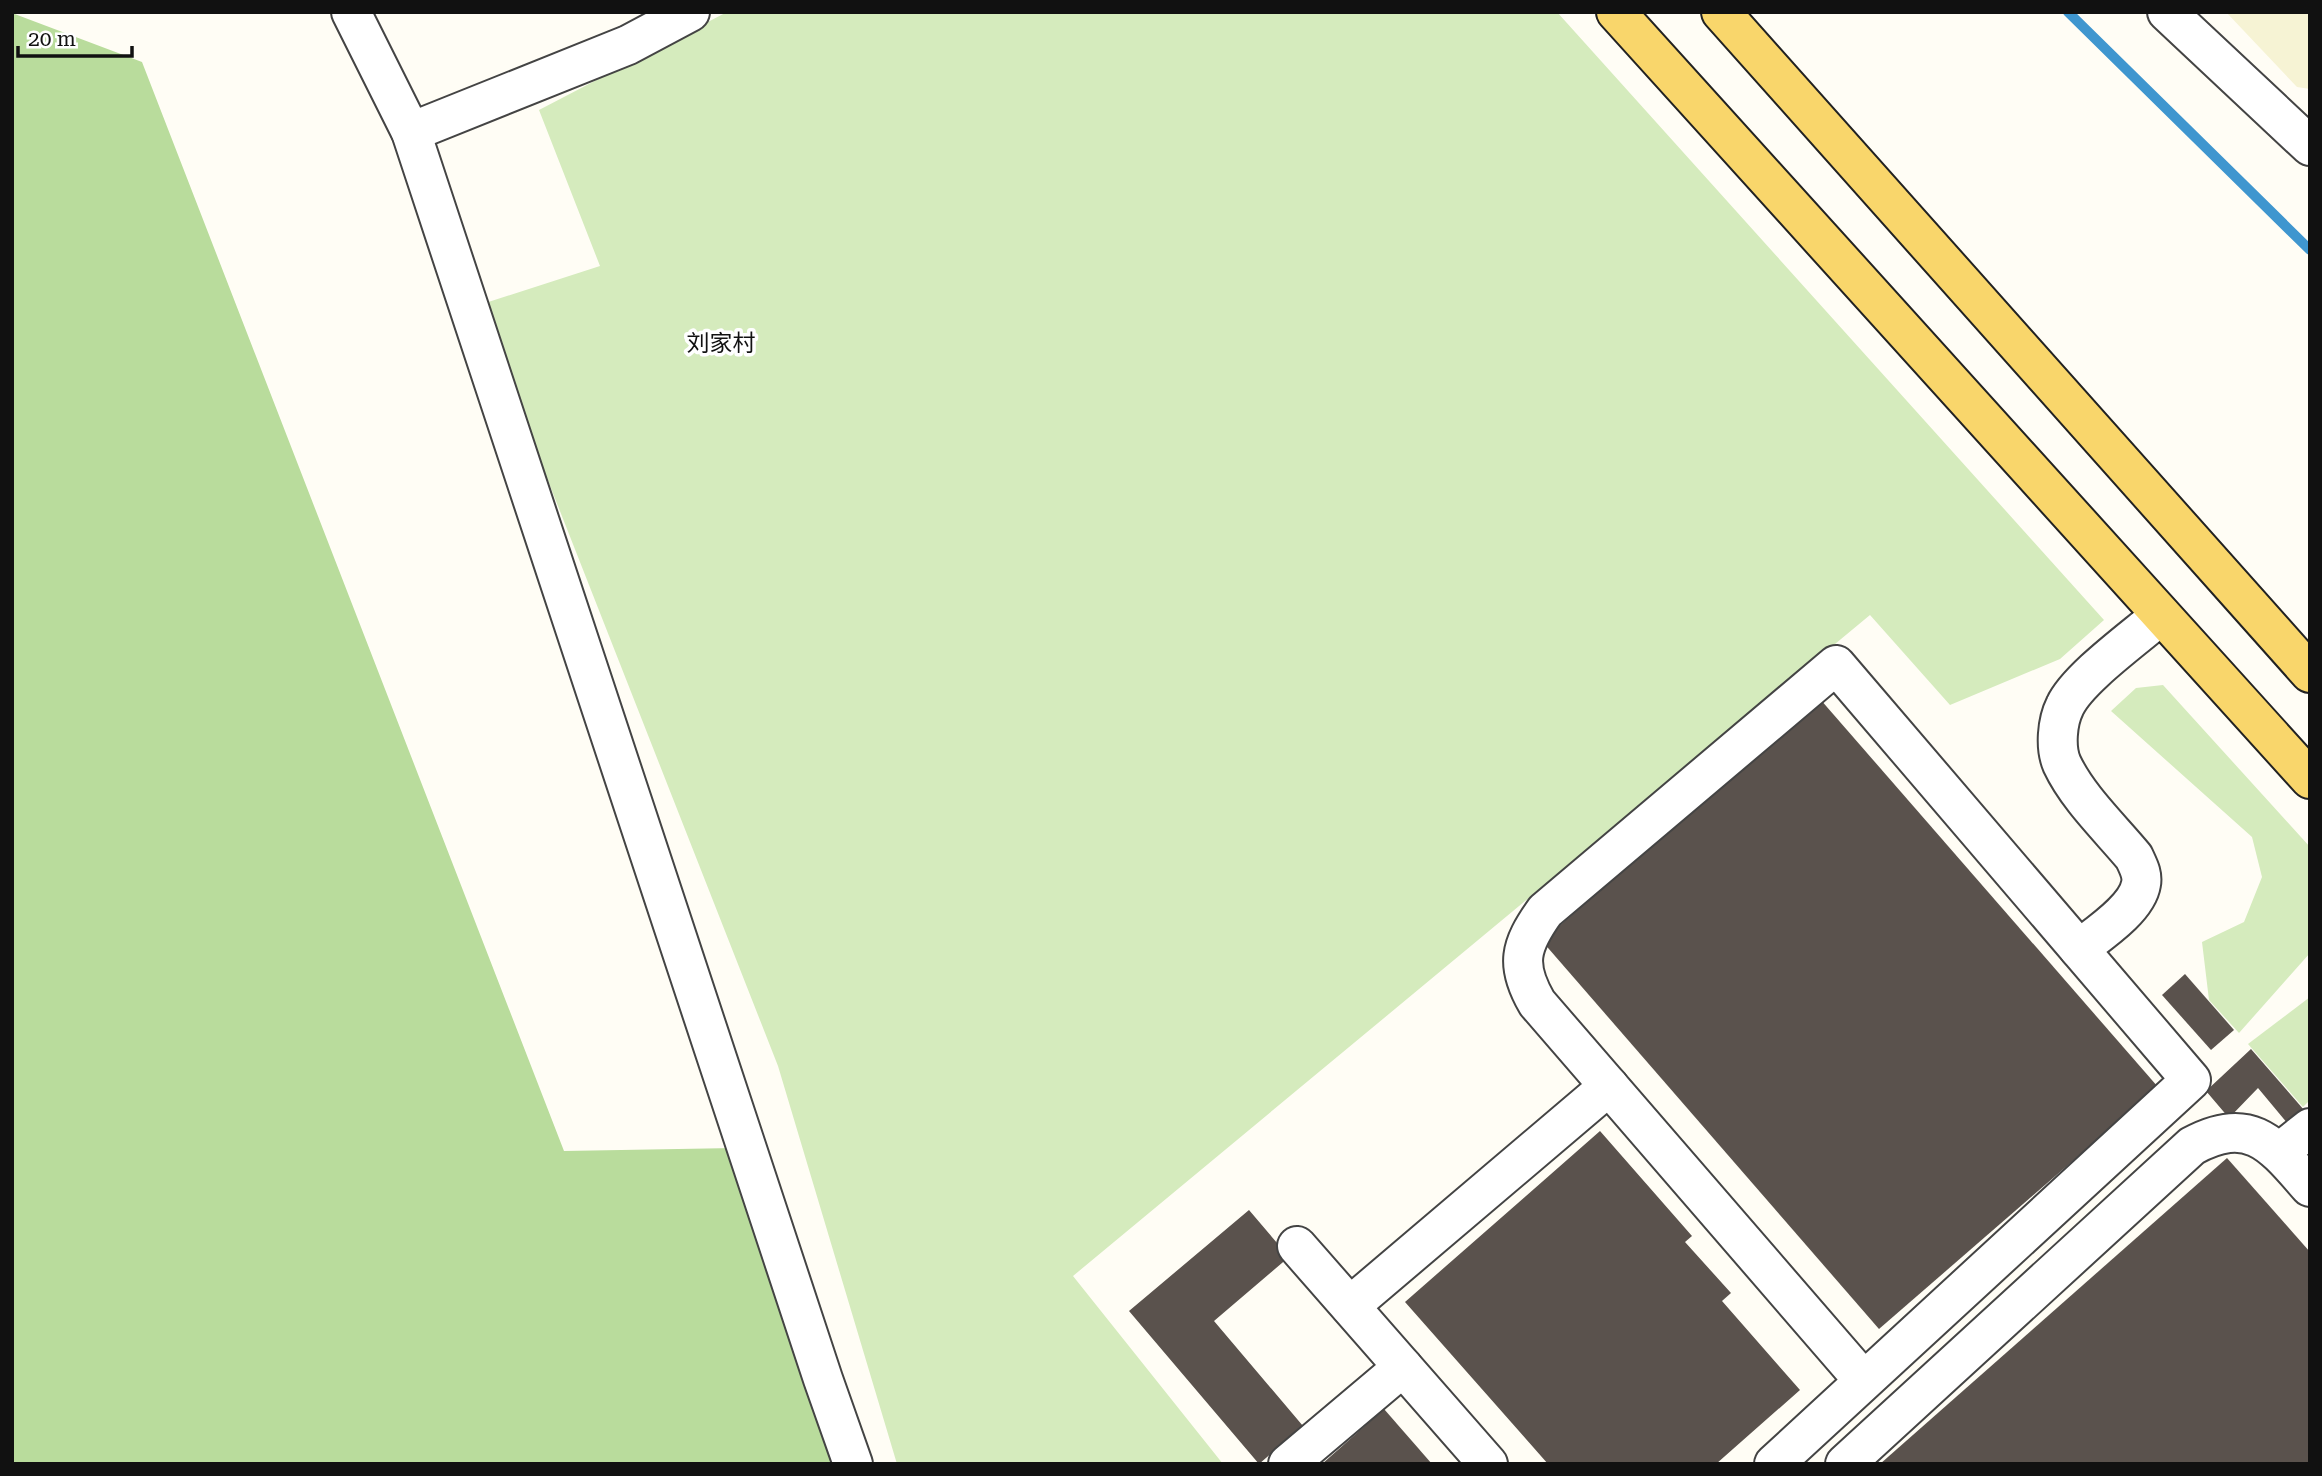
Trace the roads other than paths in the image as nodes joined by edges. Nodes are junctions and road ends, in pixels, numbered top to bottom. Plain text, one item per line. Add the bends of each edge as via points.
1 (351, 12) edge
2 (690, 12) edge
3 (1616, 12) edge
4 (1721, 12) edge
5 (2167, 12) edge
6 (411, 131) junction
7 (2310, 146) edge
8 (2161, 615) junction
9 (2310, 673) edge
10 (2310, 779) edge
11 (2079, 949) junction
12 (1609, 1086) junction
13 (2310, 1128) edge
14 (2280, 1152) junction
15 (2310, 1187) edge
16 (1297, 1247) dead end
17 (1350, 1307) junction
18 (1403, 1367) junction
19 (1864, 1381) junction
20 (853, 1464) edge
21 (1288, 1464) edge
22 (1488, 1464) edge
23 (1774, 1464) edge
24 (1845, 1464) edge

1 - 6 street
2 - 6 street via 628,45
3 - 8 main road
4 - 9 main road
5 - 7 street
6 - 20 street
8 - 10 main road
8 - 11 street via 2078,687 2064,707 2058,734 2061,761 2075,786 2134,857 2142,883 2127,909
11 - 12 street via 1836,665 1545,911 1531,931 1522,956 1525,982 1537,1003
11 - 19 street via 2191,1080
12 - 17 street
12 - 19 street
13 - 14 street
14 - 15 street
14 - 24 street via 2261,1138 2239,1132 2214,1134 2192,1146
16 - 17 street
17 - 18 street
18 - 21 street
18 - 22 street
19 - 23 street

